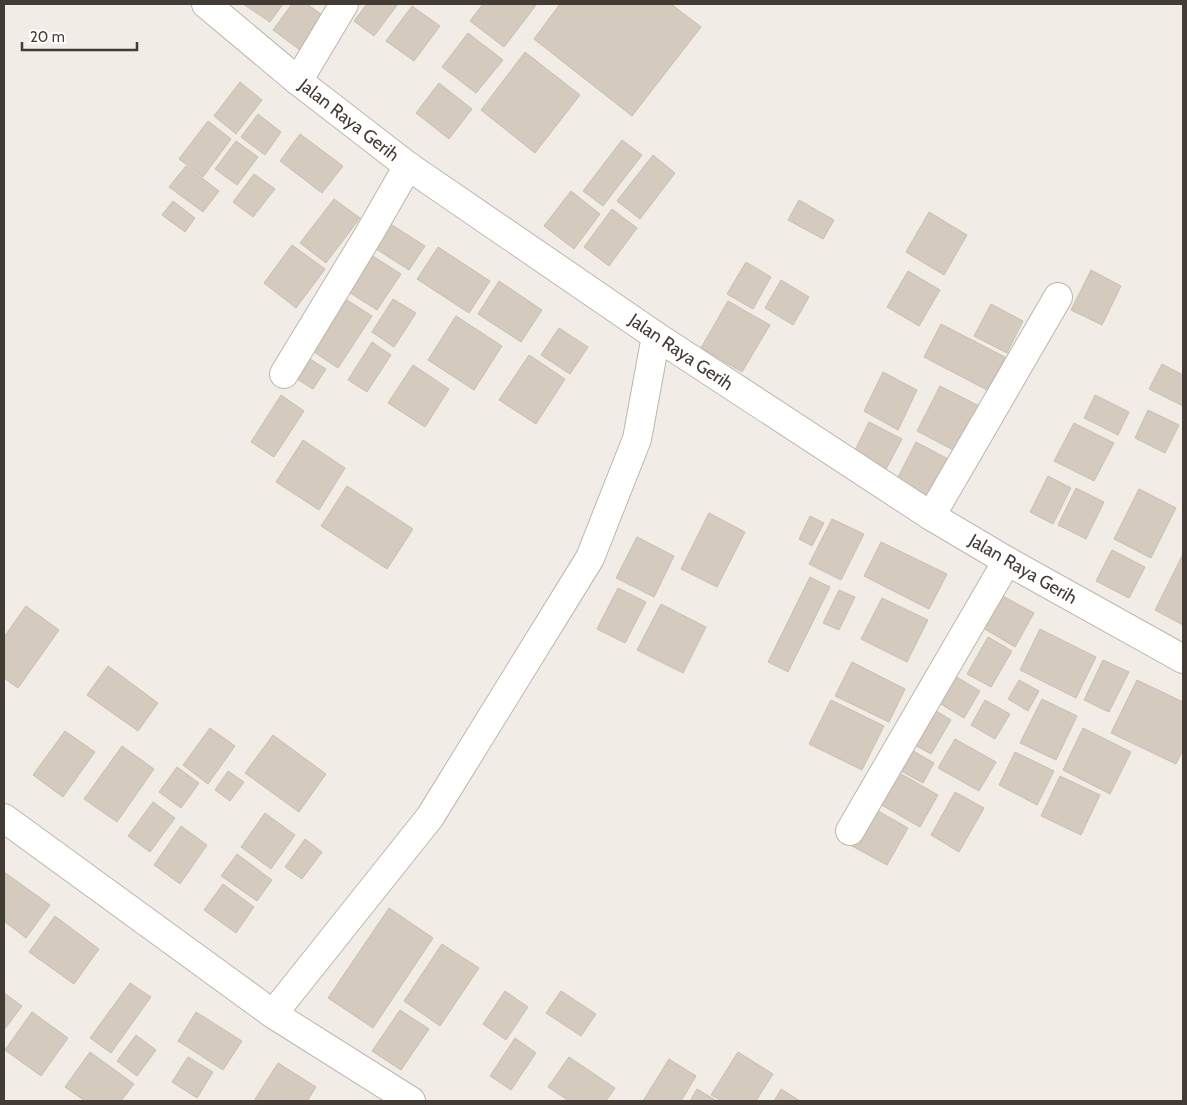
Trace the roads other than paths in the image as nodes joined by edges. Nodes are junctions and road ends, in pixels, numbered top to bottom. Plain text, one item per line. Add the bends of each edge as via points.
1 (206, 4) edge
2 (344, 4) edge
3 (298, 81) junction
4 (408, 166) junction
5 (1058, 297) dead end
6 (656, 336) junction
7 (284, 374) dead end
8 (931, 516) junction
9 (1007, 561) junction
10 (1183, 659) edge
11 (4, 818) edge
12 (850, 831) dead end
13 (273, 1014) junction
14 (411, 1101) edge

1 - 3 street, Jalan Raya Gerih
2 - 3 street
3 - 4 street, Jalan Raya Gerih
4 - 6 street, Jalan Raya Gerih
4 - 7 street
5 - 8 street
6 - 8 street, Jalan Raya Gerih
6 - 13 street via 637,440 590,558 430,817
8 - 9 street, Jalan Raya Gerih
9 - 10 street, Jalan Raya Gerih
9 - 12 street
11 - 13 street
13 - 14 street

